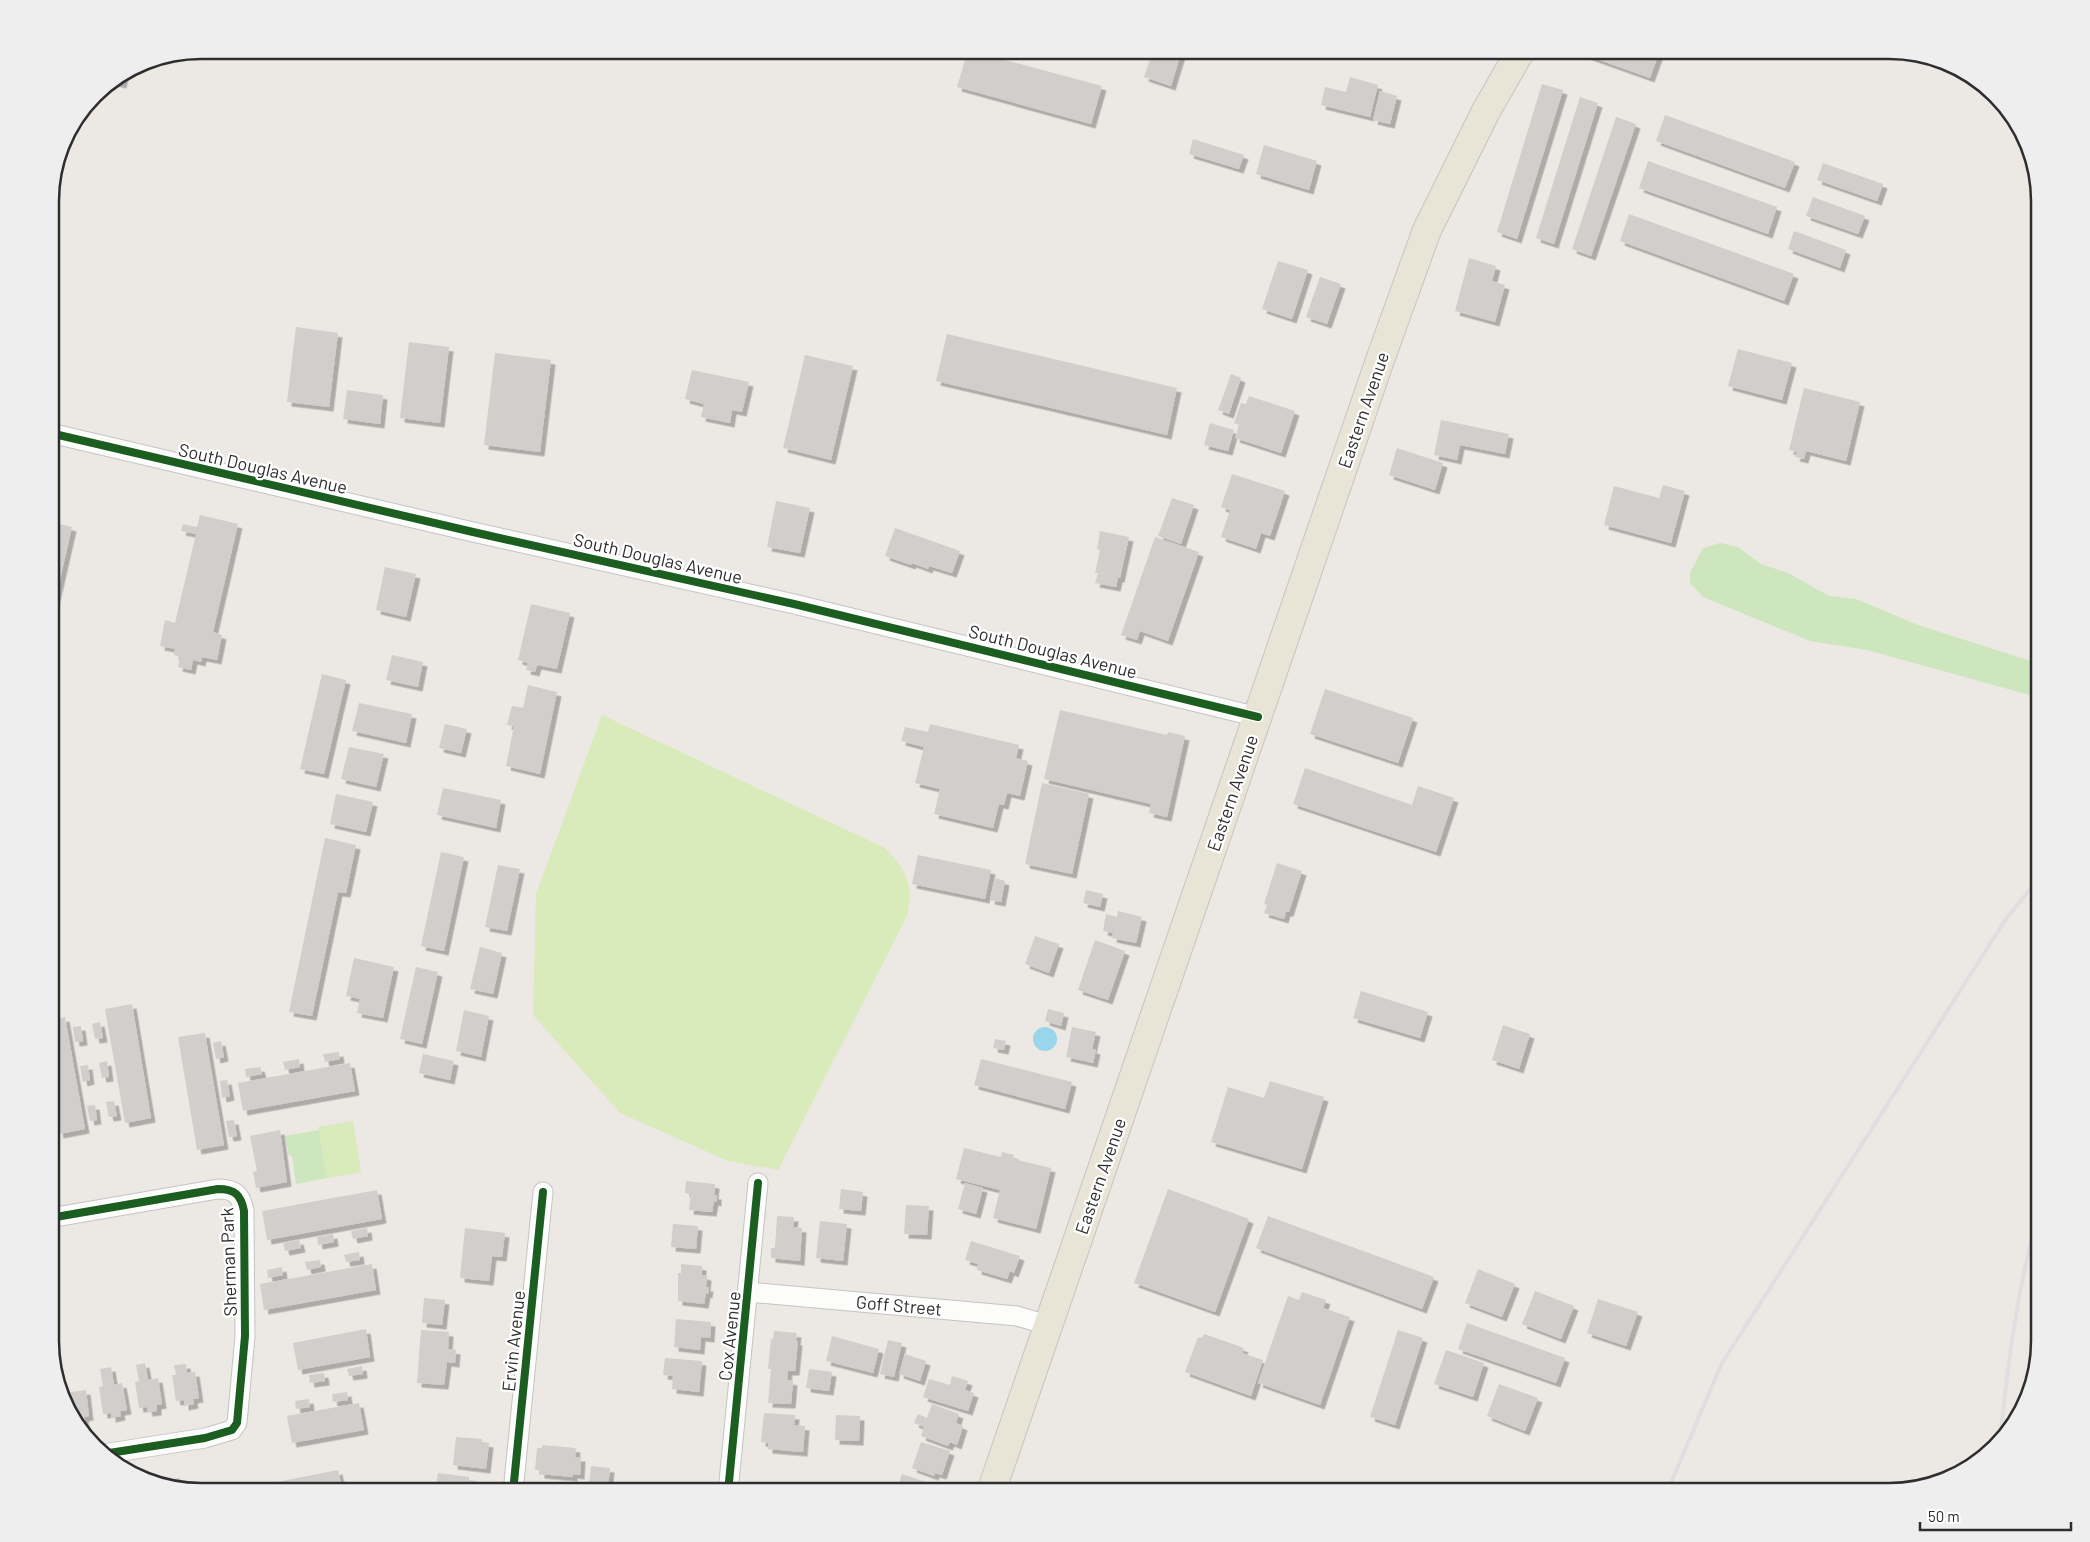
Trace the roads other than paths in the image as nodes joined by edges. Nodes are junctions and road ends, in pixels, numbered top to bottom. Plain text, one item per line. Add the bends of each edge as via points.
1 (1516, 59) edge
2 (59, 435) edge
3 (1258, 717) junction
4 (758, 1183) dead end
5 (543, 1192) dead end
6 (59, 1216) edge
7 (748, 1292) junction
8 (1048, 1325) junction
9 (112, 1453) edge
10 (514, 1483) edge
11 (729, 1483) edge
12 (994, 1483) edge

1 - 3 main road, Eastern Avenue via 1486,111 1427,230
2 - 3 street, South Douglas Avenue via 811,608
3 - 8 main road, Eastern Avenue
4 - 7 street, Cox Avenue
5 - 10 street, Ervin Avenue
6 - 9 street, Sherman Park via 218,1189 236,1192 242,1200 245,1336 237,1423 232,1430 205,1438
7 - 8 street, Goff Street via 1017,1316
7 - 11 street, Cox Avenue
8 - 12 main road, Eastern Avenue

